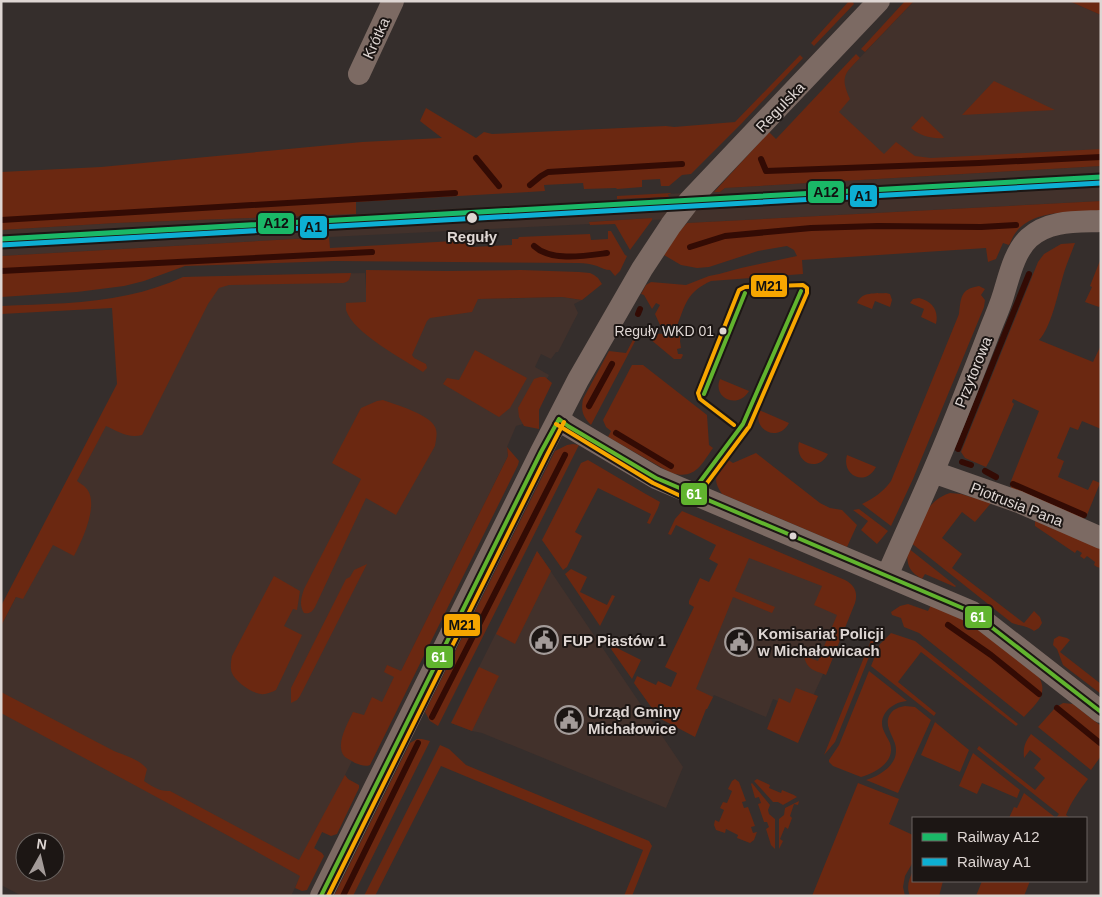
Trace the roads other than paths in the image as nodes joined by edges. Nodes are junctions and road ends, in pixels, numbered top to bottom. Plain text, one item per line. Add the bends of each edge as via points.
1 (393, 1) edge
2 (879, 1) edge
3 (359, 74) dead end
4 (1101, 221) edge
5 (559, 419) junction
6 (933, 472) junction
7 (1101, 538) edge
8 (887, 576) junction
9 (1101, 712) edge
10 (321, 896) edge

1 - 3 street, Krótka
2 - 5 street, Regulska via 680,212 642,270
4 - 6 street, Przytorowa via 1051,225 1023,245
5 - 8 street via 656,478
5 - 10 street, Regulska
6 - 7 street, Piotrusia Pana via 1019,502
6 - 8 street, Przytorowa
8 - 9 street via 979,617

